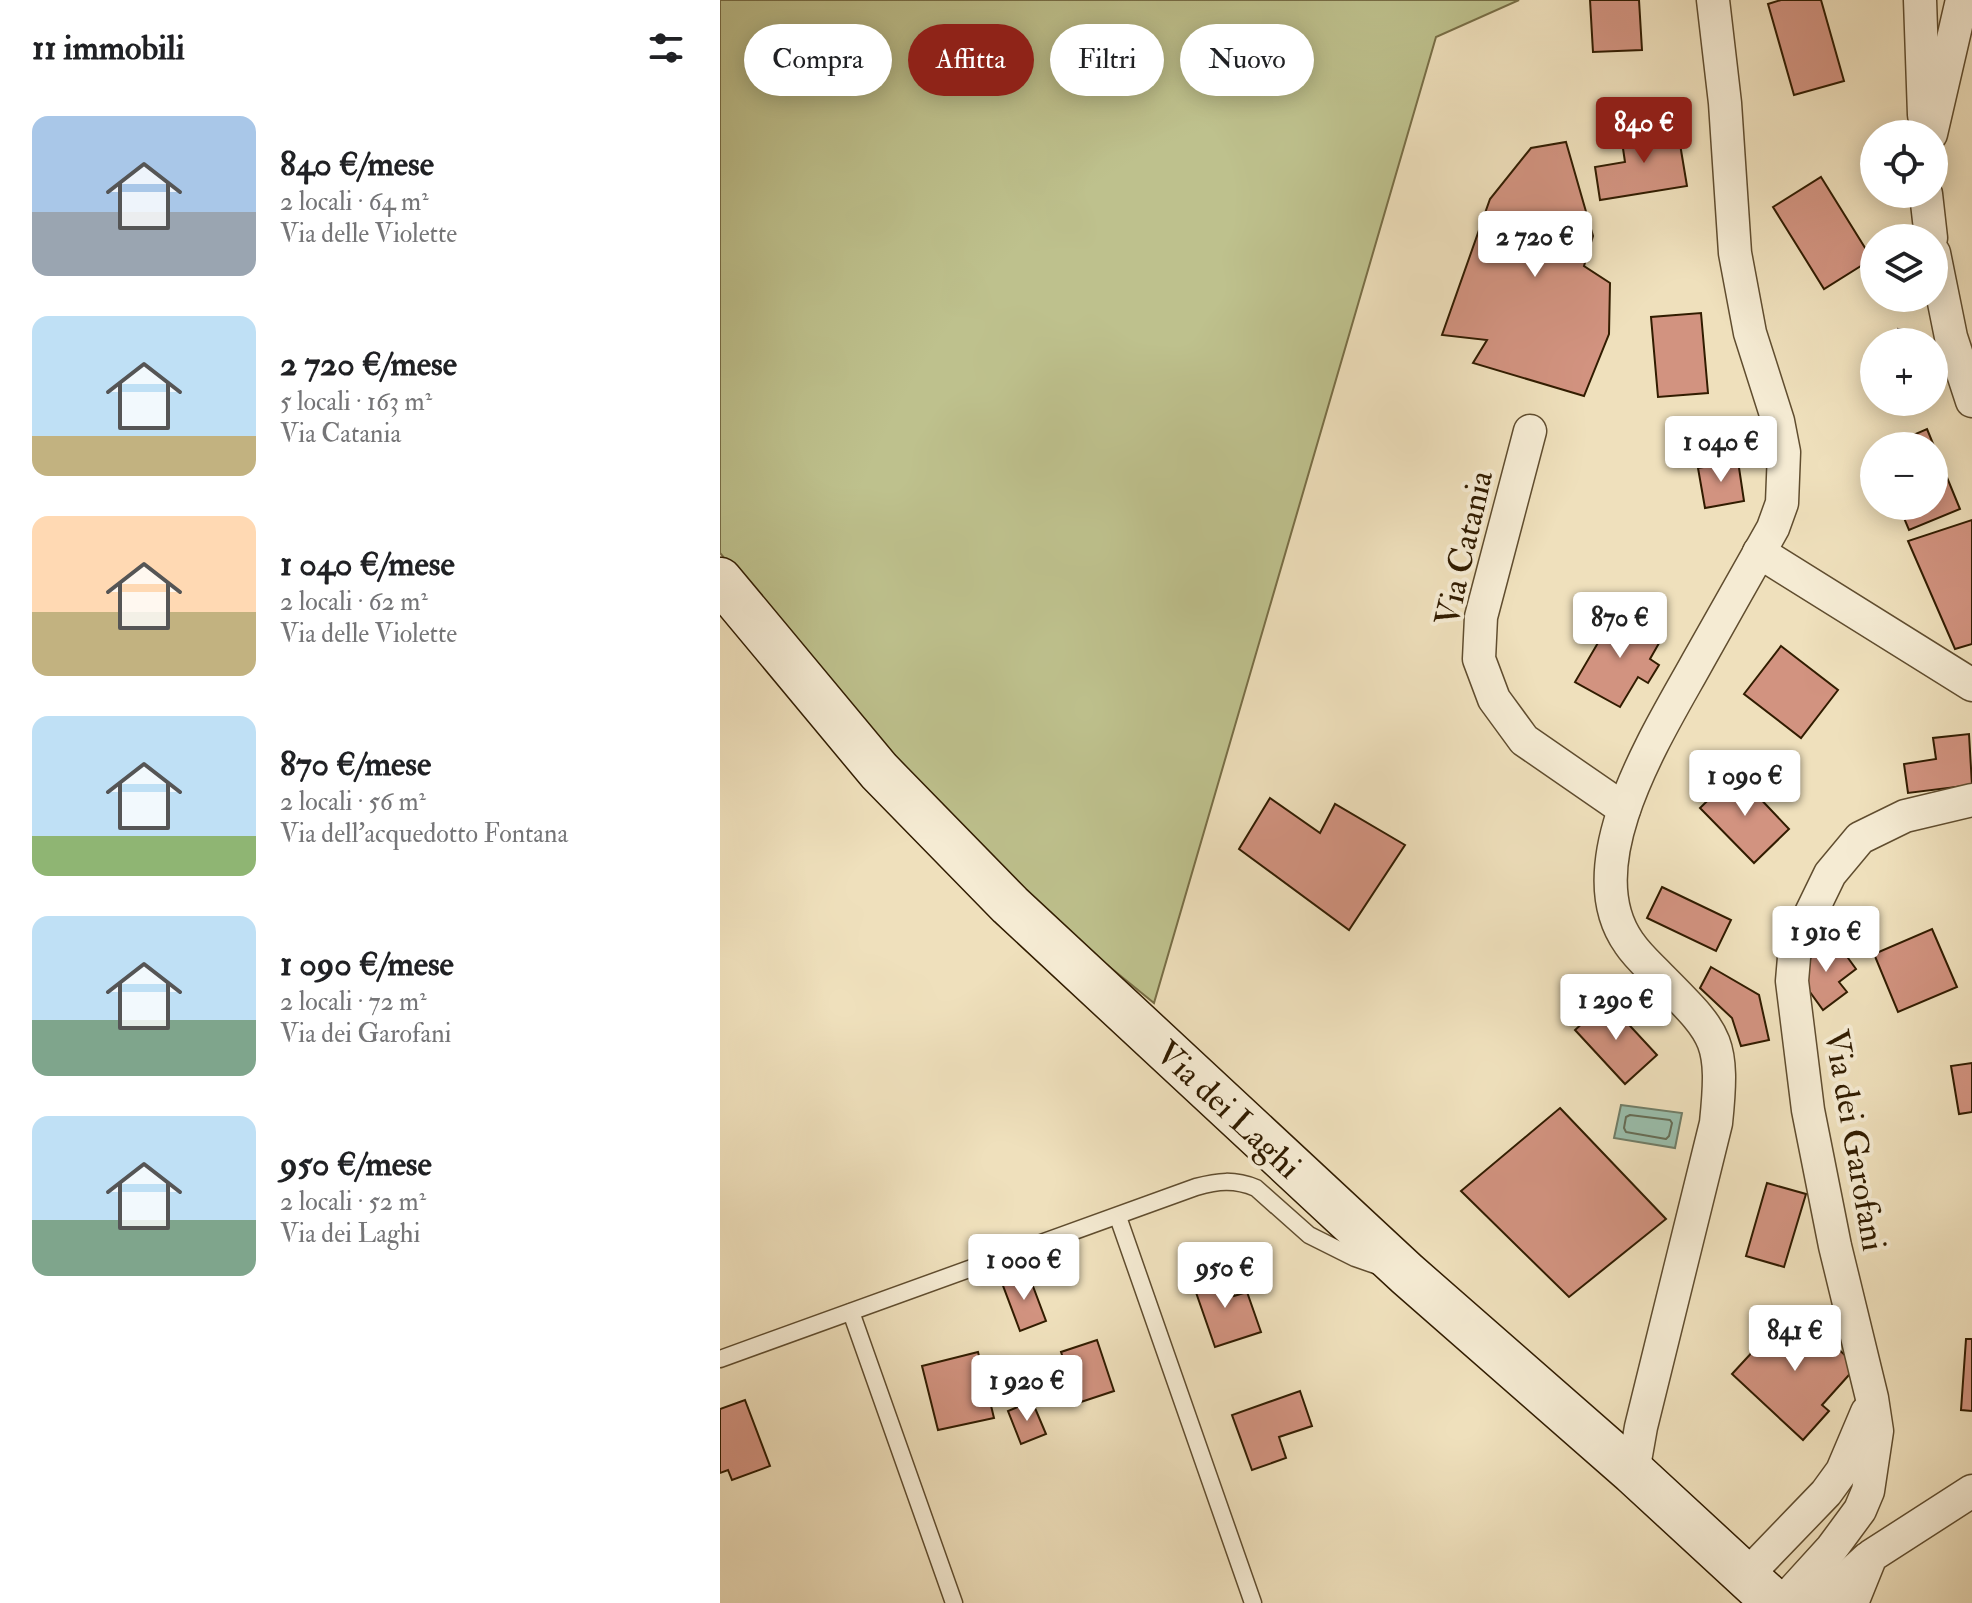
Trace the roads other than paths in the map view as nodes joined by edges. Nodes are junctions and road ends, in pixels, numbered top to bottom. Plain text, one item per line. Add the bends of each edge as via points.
1 (1713, 0) edge
2 (1920, 0) edge
3 (1962, 0) edge
4 (1924, 120) edge
5 (1934, 120) edge
6 (1946, 312) edge
7 (1972, 401) edge
8 (1530, 431) dead end
9 (1759, 552) junction
10 (720, 580) edge
11 (1972, 685) edge
12 (1972, 800) edge
13 (1624, 809) junction
14 (1118, 1217) junction
15 (1407, 1274) junction
16 (851, 1312) junction
17 (720, 1359) edge
18 (1872, 1398) junction
19 (1633, 1472) junction
20 (1972, 1491) edge
21 (1871, 1556) junction
22 (1760, 1590) edge
23 (954, 1603) edge
24 (1253, 1603) edge
25 (1782, 1603) edge
26 (1819, 1603) edge
27 (1852, 1603) edge

1 - 9 street via 1737,264 1750,333 1784,452 1782,503
2 - 4 street
3 - 5 street
6 - 7 street
8 - 13 street, Via Catania via 1481,617 1479,659 1494,699 1524,740
9 - 11 street
9 - 13 street via 1656,737
10 - 15 main road, Via dei Laghi via 862,751 961,857
12 - 18 street, Via dei Garofani via 1905,816 1860,838 1830,874 1799,935 1793,959 1796,1023 1819,1170
13 - 19 street via 1612,867 1616,918 1635,952 1705,1023 1721,1073 1716,1123
14 - 15 lane via 1211,1183 1245,1184 1322,1243
14 - 16 lane
14 - 24 lane
15 - 19 main road, Via dei Laghi
16 - 17 lane
16 - 23 lane
18 - 22 street via 1842,1471
18 - 25 street, Via dei Garofani via 1877,1431 1868,1491 1848,1529
19 - 22 main road, Via dei Laghi
20 - 21 street
21 - 26 street
21 - 27 street

